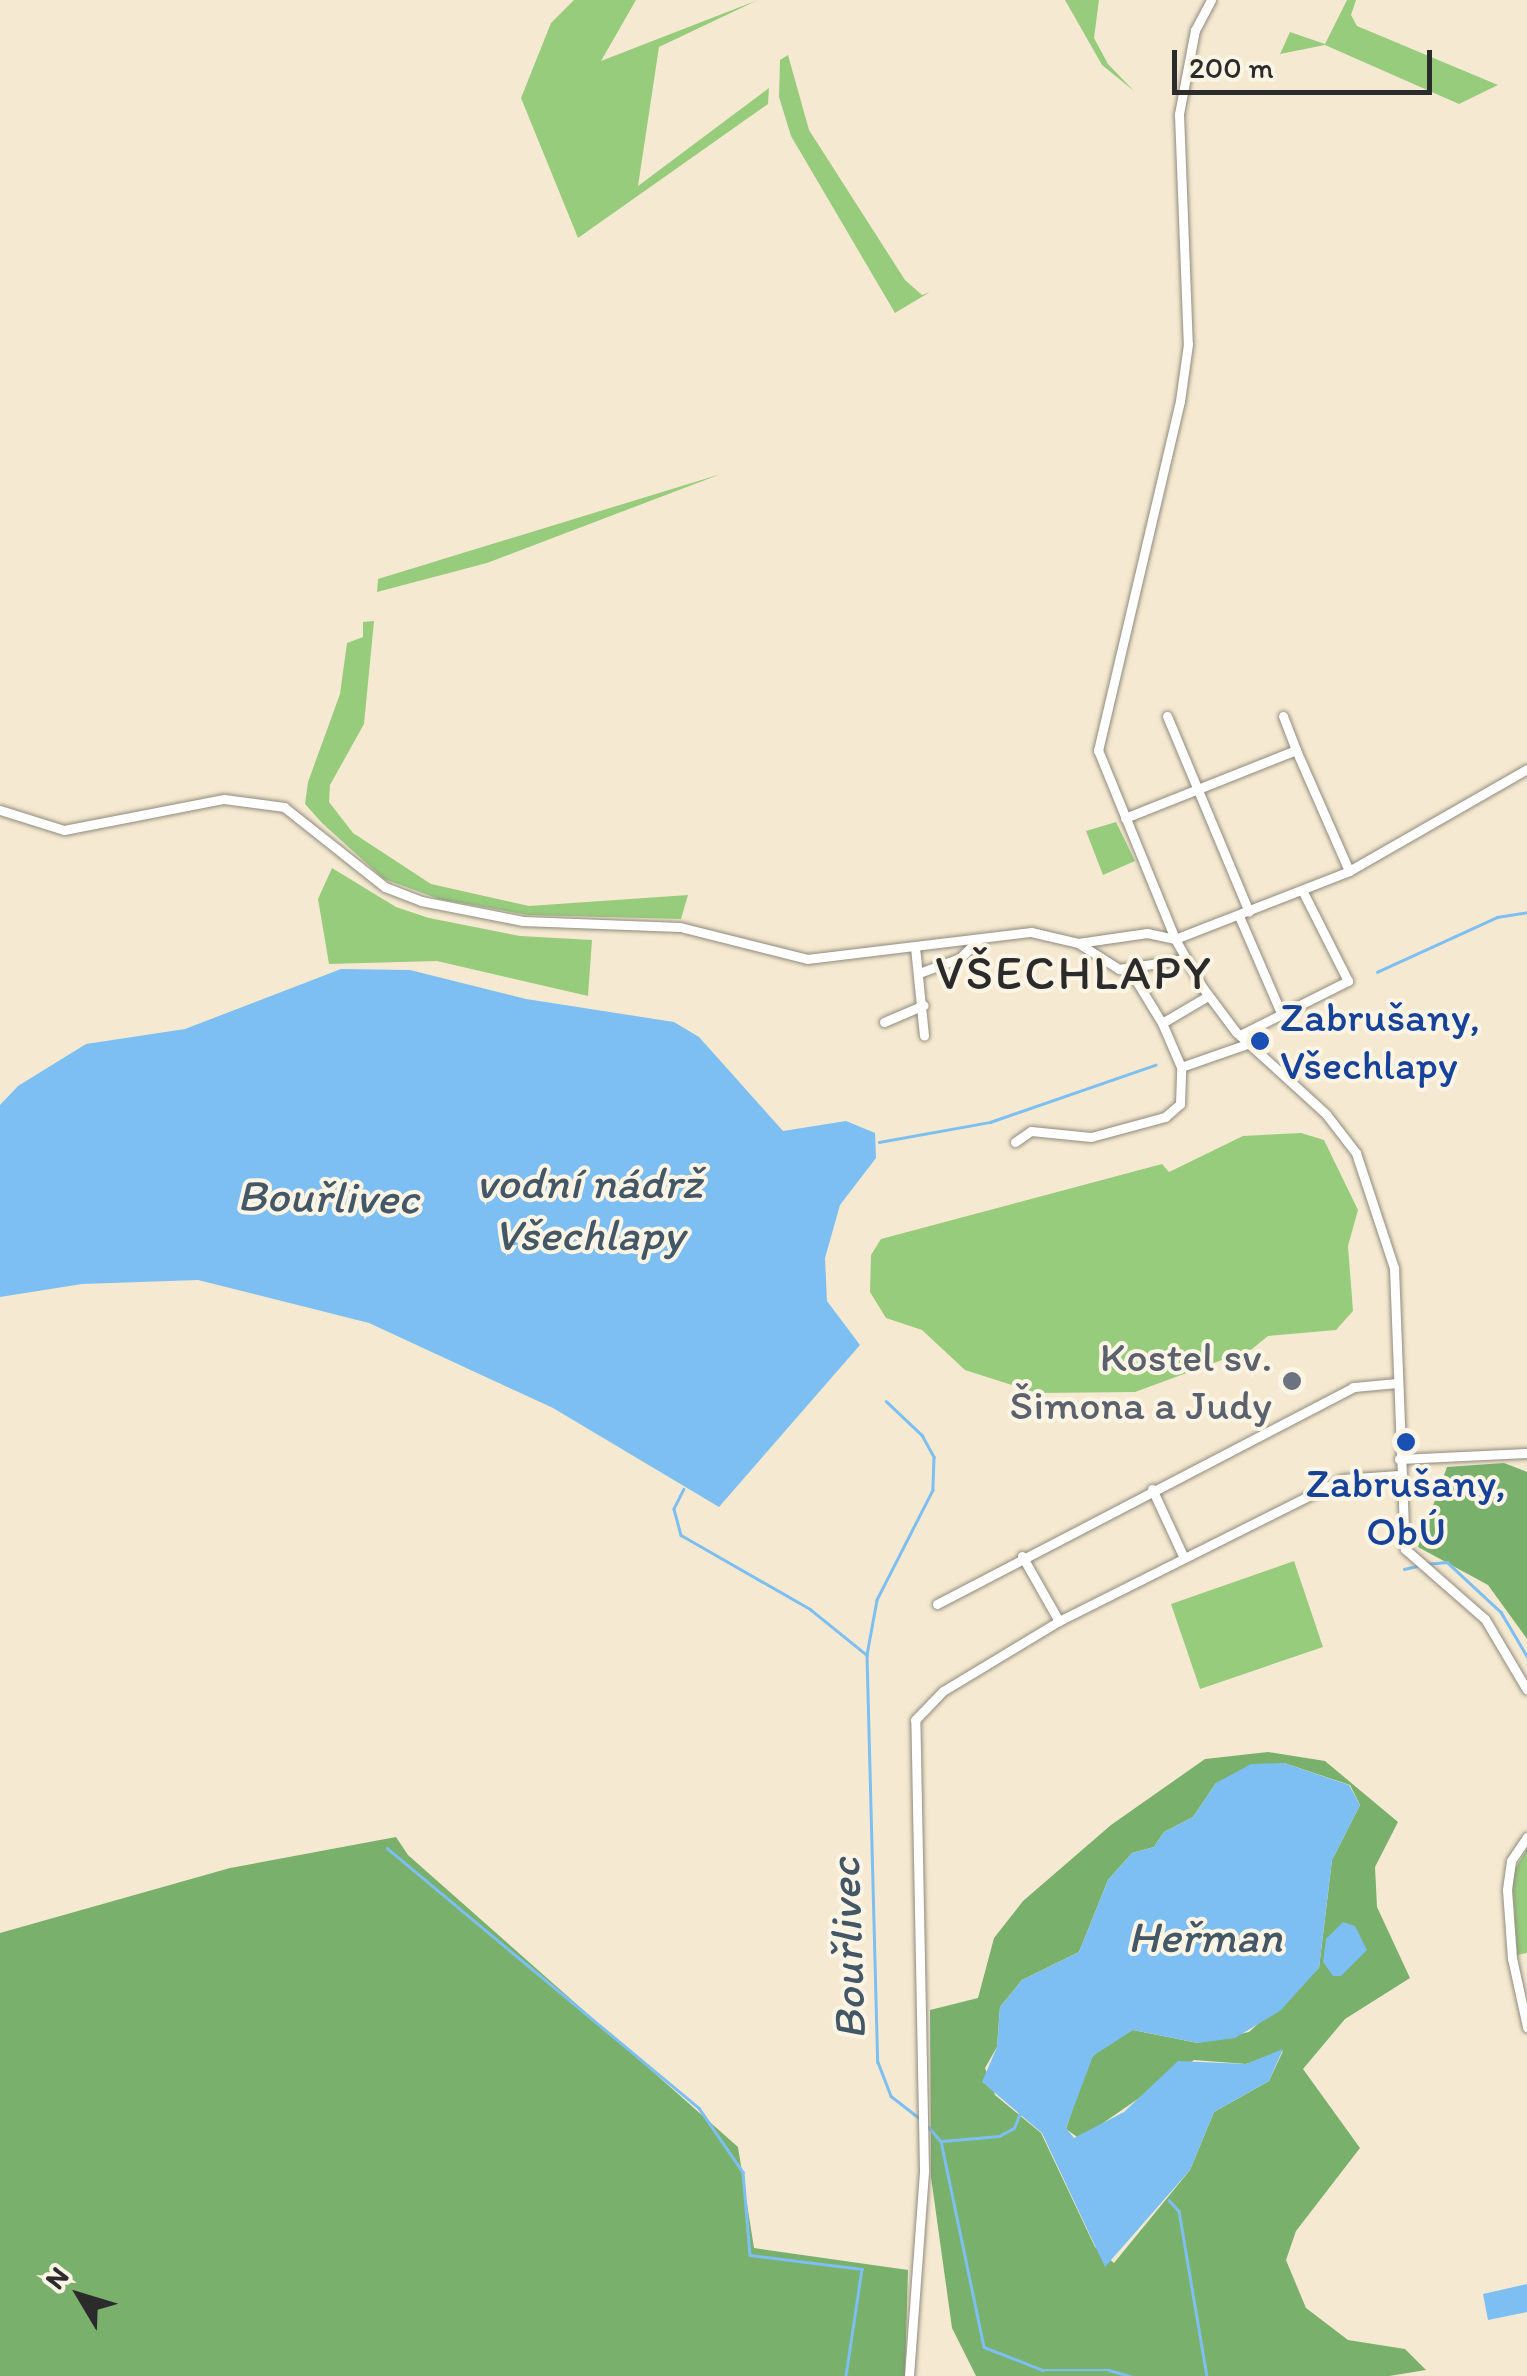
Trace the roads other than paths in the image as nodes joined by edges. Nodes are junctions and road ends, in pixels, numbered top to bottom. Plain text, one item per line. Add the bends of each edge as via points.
1 (1211, 0) edge
2 (1168, 716) dead end
3 (1282, 716) dead end
4 (1296, 750) junction
5 (1527, 768) edge
6 (1197, 788) junction
7 (0, 810) edge
8 (1126, 818) junction
9 (1349, 871) junction
10 (1302, 890) junction
11 (1244, 914) junction
12 (979, 939) junction
13 (1175, 939) junction
14 (1078, 943) junction
15 (915, 947) junction
16 (1185, 959) junction
17 (1129, 969) junction
18 (919, 973) junction
19 (1208, 996) junction
20 (924, 1005) junction
21 (1281, 1013) junction
22 (884, 1022) dead end
23 (1162, 1023) junction
24 (1240, 1035) junction
25 (924, 1036) dead end
26 (1250, 1043) junction
27 (1182, 1067) junction
28 (1015, 1142) dead end
29 (1398, 1384) junction
30 (1527, 1454) edge
31 (1398, 1459) junction
32 (1399, 1475) junction
33 (1152, 1489) junction
34 (1022, 1556) junction
35 (1184, 1558) junction
36 (937, 1604) dead end
37 (1059, 1621) junction
38 (1527, 1690) edge
39 (1527, 1837) edge
40 (1527, 2027) edge
41 (909, 2376) edge

1 - 8 street via 1196,30 1179,114 1188,344 1180,402 1098,750
2 - 6 street
3 - 4 street
4 - 6 street
4 - 9 street
5 - 9 street
6 - 8 street
6 - 11 street
7 - 15 street via 64,830 224,799 284,806 385,888 420,901 523,921 680,927 807,959
8 - 13 street
9 - 10 street
10 - 11 street
10 - 21 street via 1348,981
11 - 13 street
11 - 21 street
12 - 14 street via 1032,932
12 - 15 street
12 - 18 street via 960,958
13 - 14 street via 1147,932
13 - 16 street
14 - 17 street
15 - 18 street
16 - 17 street
16 - 19 street
17 - 23 street
18 - 20 street
19 - 23 street
19 - 24 street
20 - 22 street
20 - 25 street
21 - 24 street
23 - 27 street
24 - 26 street
26 - 27 street
26 - 29 street via 1326,1114 1356,1153 1394,1268
27 - 28 street via 1180,1104 1165,1117 1091,1137 1031,1131
29 - 31 street
29 - 33 street via 1353,1387
30 - 31 street
31 - 32 street
32 - 35 street via 1342,1479
32 - 38 street via 1405,1549 1485,1619
33 - 34 street
33 - 35 street
34 - 36 street
34 - 37 street
35 - 37 street
37 - 41 street via 943,1691 914,1720 923,2134
39 - 40 street via 1512,1861 1507,1890

